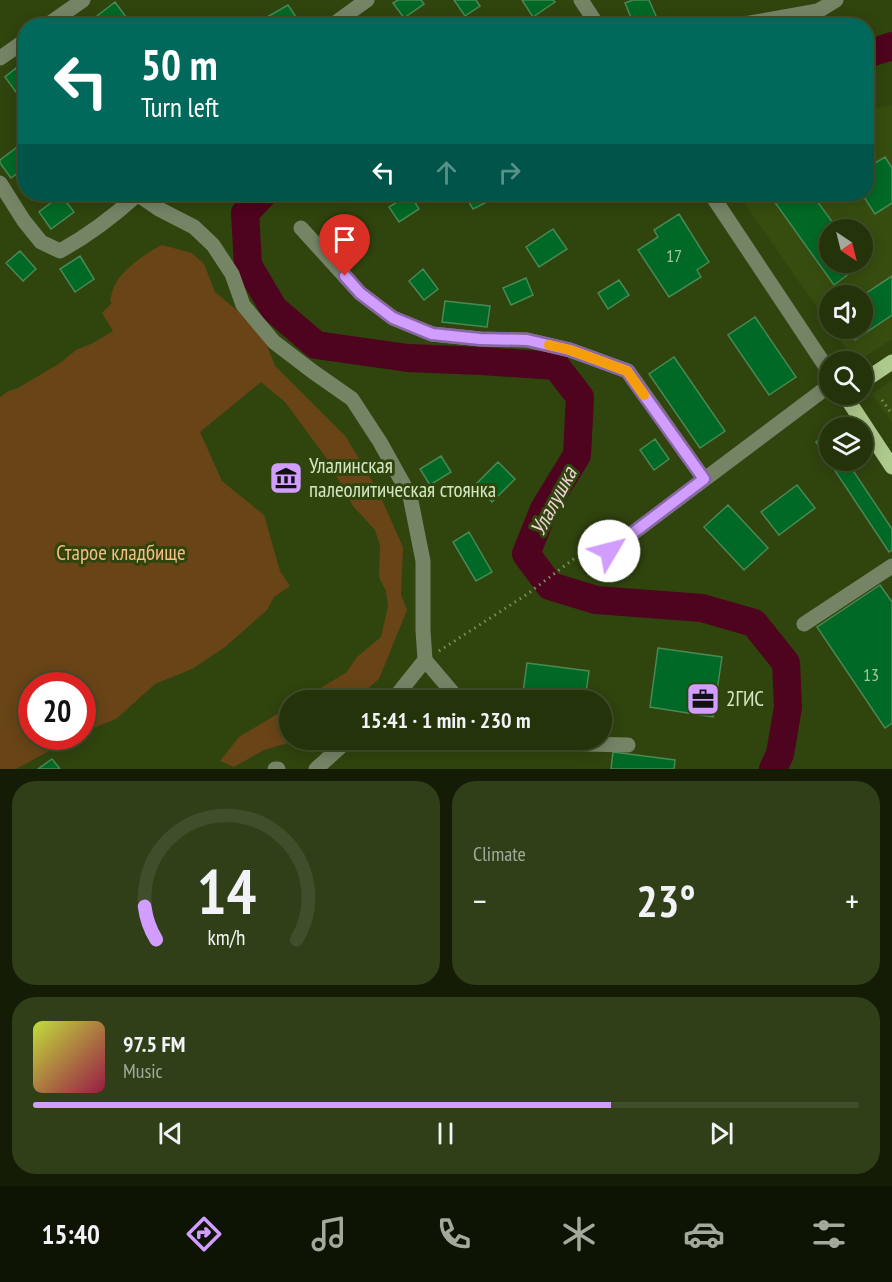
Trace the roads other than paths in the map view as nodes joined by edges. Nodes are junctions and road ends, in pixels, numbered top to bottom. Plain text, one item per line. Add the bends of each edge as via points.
1 (83, 0) edge
2 (367, 0) edge
3 (581, 0) edge
4 (836, 0) edge
5 (57, 18) edge
6 (342, 18) edge
7 (593, 18) edge
8 (778, 18) edge
9 (18, 46) edge
10 (0, 58) edge
11 (0, 183) edge
12 (129, 201) edge
13 (148, 201) edge
14 (716, 201) edge
15 (301, 228) dead end
16 (819, 356) edge
17 (892, 362) edge
18 (873, 375) edge
19 (819, 393) edge
20 (851, 405) edge
21 (892, 467) edge
22 (704, 479) junction
23 (609, 551) road end
24 (892, 566) edge
25 (804, 624) dead end
26 (425, 660) junction
27 (401, 690) edge
28 (450, 690) edge
29 (612, 745) edge
30 (628, 745) dead end
31 (337, 750) edge
32 (316, 769) edge

1 - 5 street
2 - 6 street
3 - 7 street
4 - 8 street via 818,11
9 - 10 street
11 - 12 street via 41,242 60,251 84,238
13 - 26 street via 194,227 213,245 232,274 243,304 274,342 352,399 380,442 410,496 423,561
14 - 16 street
15 - 22 street via 360,293 393,318 432,334 527,340 570,350 627,371
17 - 18 main road
19 - 22 street
20 - 21 main road
22 - 23 street
24 - 25 street
26 - 27 street
26 - 28 street
29 - 30 street
31 - 32 street

